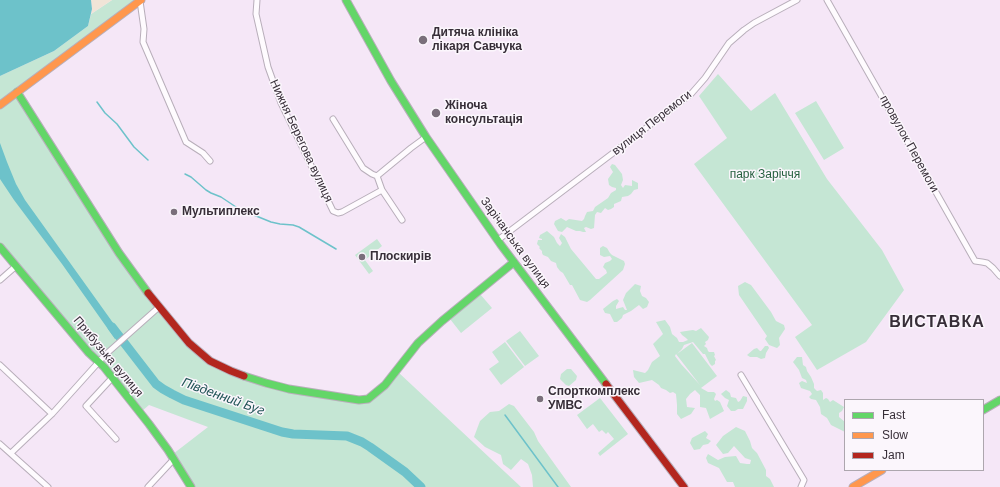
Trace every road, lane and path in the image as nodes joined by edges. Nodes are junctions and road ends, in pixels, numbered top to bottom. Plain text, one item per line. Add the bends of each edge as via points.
1 (140, 0) edge
2 (257, 0) edge
3 (346, 0) edge
4 (797, 0) edge
5 (827, 0) edge
6 (17, 92) junction
7 (0, 105) edge
8 (333, 119) dead end
9 (426, 137) junction
10 (210, 161) dead end
11 (377, 176) junction
12 (382, 190) junction
13 (402, 220) dead end
14 (498, 240) junction
15 (0, 247) edge
16 (514, 262) junction
17 (16, 266) junction
18 (1000, 276) edge
19 (0, 280) edge
20 (159, 307) junction
21 (98, 362) junction
22 (0, 365) edge
23 (740, 375) dead end
24 (112, 378) junction
25 (1000, 400) edge
26 (1000, 404) edge
27 (984, 409) edge
28 (984, 413) edge
29 (52, 414) junction
30 (116, 439) dead end
31 (0, 444) edge
32 (11, 453) junction
33 (174, 459) junction
34 (881, 471) edge
35 (886, 471) edge
36 (868, 480) junction
37 (48, 487) edge
38 (148, 487) edge
39 (191, 487) edge
40 (684, 487) edge
41 (801, 487) edge
42 (853, 487) edge
43 (860, 487) edge

1 - 6 street
1 - 10 street via 143,42 186,142
2 - 12 street, Нижня Берегова вулиця via 256,14 268,68 281,103 333,212 342,212
3 - 9 street, Зарічанська вулиця via 391,82
4 - 14 street, вулиця Перемоги via 744,30 729,43 691,94
5 - 18 street, провулок Перемоги via 975,261 987,263
6 - 7 street
6 - 20 street via 119,254
8 - 11 street via 363,168
9 - 11 street
9 - 14 street, Зарічанська вулиця
11 - 12 street
12 - 13 street
14 - 16 street, Зарічанська вулиця
15 - 17 street, Прибузька вулиця
16 - 20 street via 418,342 380,390 365,400 289,389 231,371 210,361 189,344
16 - 40 street, Зарічанська вулиця
17 - 19 street
17 - 21 street, Прибузька вулиця
20 - 21 street
21 - 24 street, Прибузька вулиця
21 - 29 street
22 - 29 street
23 - 41 street via 804,480
24 - 30 street via 86,406
24 - 33 street, Прибузька вулиця
25 - 27 street
26 - 28 street
29 - 32 street
31 - 32 street
32 - 37 street
33 - 38 street
33 - 39 street, Прибузька вулиця
34 - 36 street
35 - 36 street
36 - 42 street
36 - 43 street

